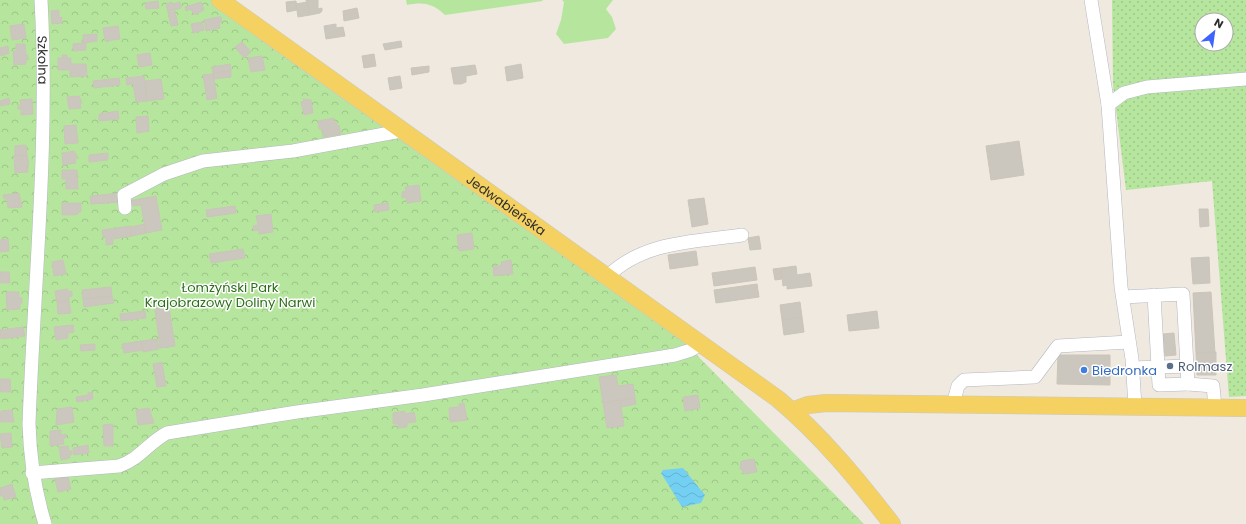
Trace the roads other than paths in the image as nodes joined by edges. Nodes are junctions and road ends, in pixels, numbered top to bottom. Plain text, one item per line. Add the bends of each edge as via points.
1 (41, 0) edge
2 (220, 0) edge
3 (1091, 0) edge
4 (1246, 79) edge
5 (1108, 105) junction
6 (401, 131) junction
7 (125, 208) dead end
8 (742, 236) dead end
9 (607, 277) junction
10 (1154, 295) junction
11 (1123, 297) junction
12 (1129, 342) junction
13 (701, 344) junction
14 (1188, 366) junction
15 (1158, 367) junction
16 (1132, 368) junction
17 (1188, 384) junction
18 (953, 404) junction
19 (1135, 406) junction
20 (1215, 407) junction
21 (1246, 408) edge
22 (792, 411) junction
23 (32, 473) junction
24 (45, 524) edge
25 (892, 524) edge

1 - 23 street, Szkolna via 44,121 29,424
2 - 6 main road, Jedwabieńska
3 - 5 street
4 - 5 street via 1147,87 1124,93
5 - 11 street
6 - 7 street via 293,151 203,161 164,174 124,195
6 - 9 main road, Jedwabieńska
8 - 9 street via 656,247 625,261
9 - 13 main road, Jedwabieńska
10 - 11 street
10 - 14 street via 1183,294
10 - 15 street
11 - 12 street
12 - 16 street
12 - 18 street via 1058,346 1036,377 964,380 958,386
13 - 22 main road, Jedwabieńska
13 - 23 street via 675,355 167,433 131,462 118,466
14 - 15 street
14 - 17 street
15 - 16 street
15 - 17 street via 1159,385
16 - 19 street
17 - 20 street via 1213,386
18 - 19 main road
18 - 22 main road via 826,403 808,405
19 - 20 main road
20 - 21 main road
22 - 25 main road, Jedwabieńska via 838,457
23 - 24 street, Szkolna

